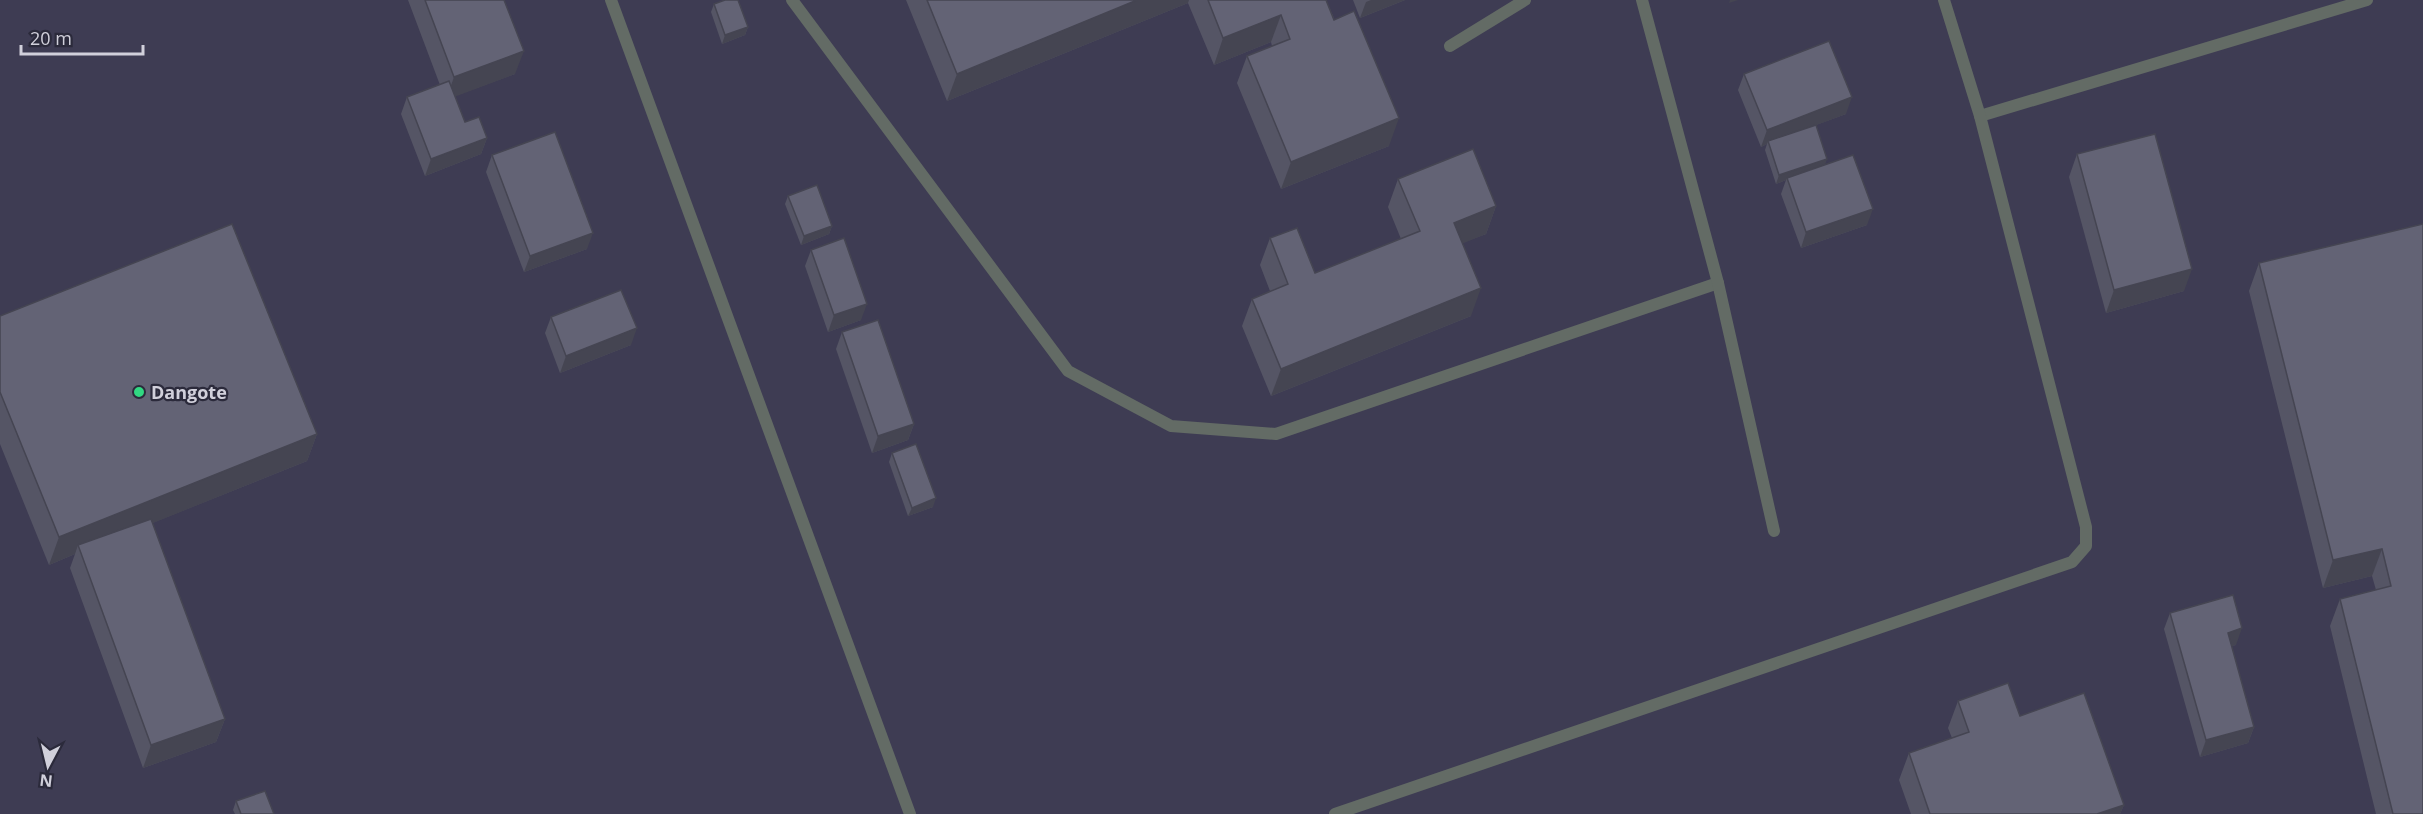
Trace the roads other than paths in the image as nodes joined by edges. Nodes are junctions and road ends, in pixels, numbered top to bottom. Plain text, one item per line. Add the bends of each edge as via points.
1 (611, 0) edge
2 (792, 0) edge
3 (1525, 0) edge
4 (1642, 0) edge
5 (1944, 0) edge
6 (2367, 0) edge
7 (1450, 46) dead end
8 (1980, 116) junction
9 (1718, 283) junction
10 (1774, 531) dead end
11 (910, 814) edge
12 (1335, 814) edge

1 - 11 lane
2 - 9 lane via 1068,370 1171,426 1275,434
3 - 7 lane
4 - 9 lane
5 - 8 lane
6 - 8 lane
8 - 12 lane via 2086,527 2086,546 2072,562
9 - 10 lane

